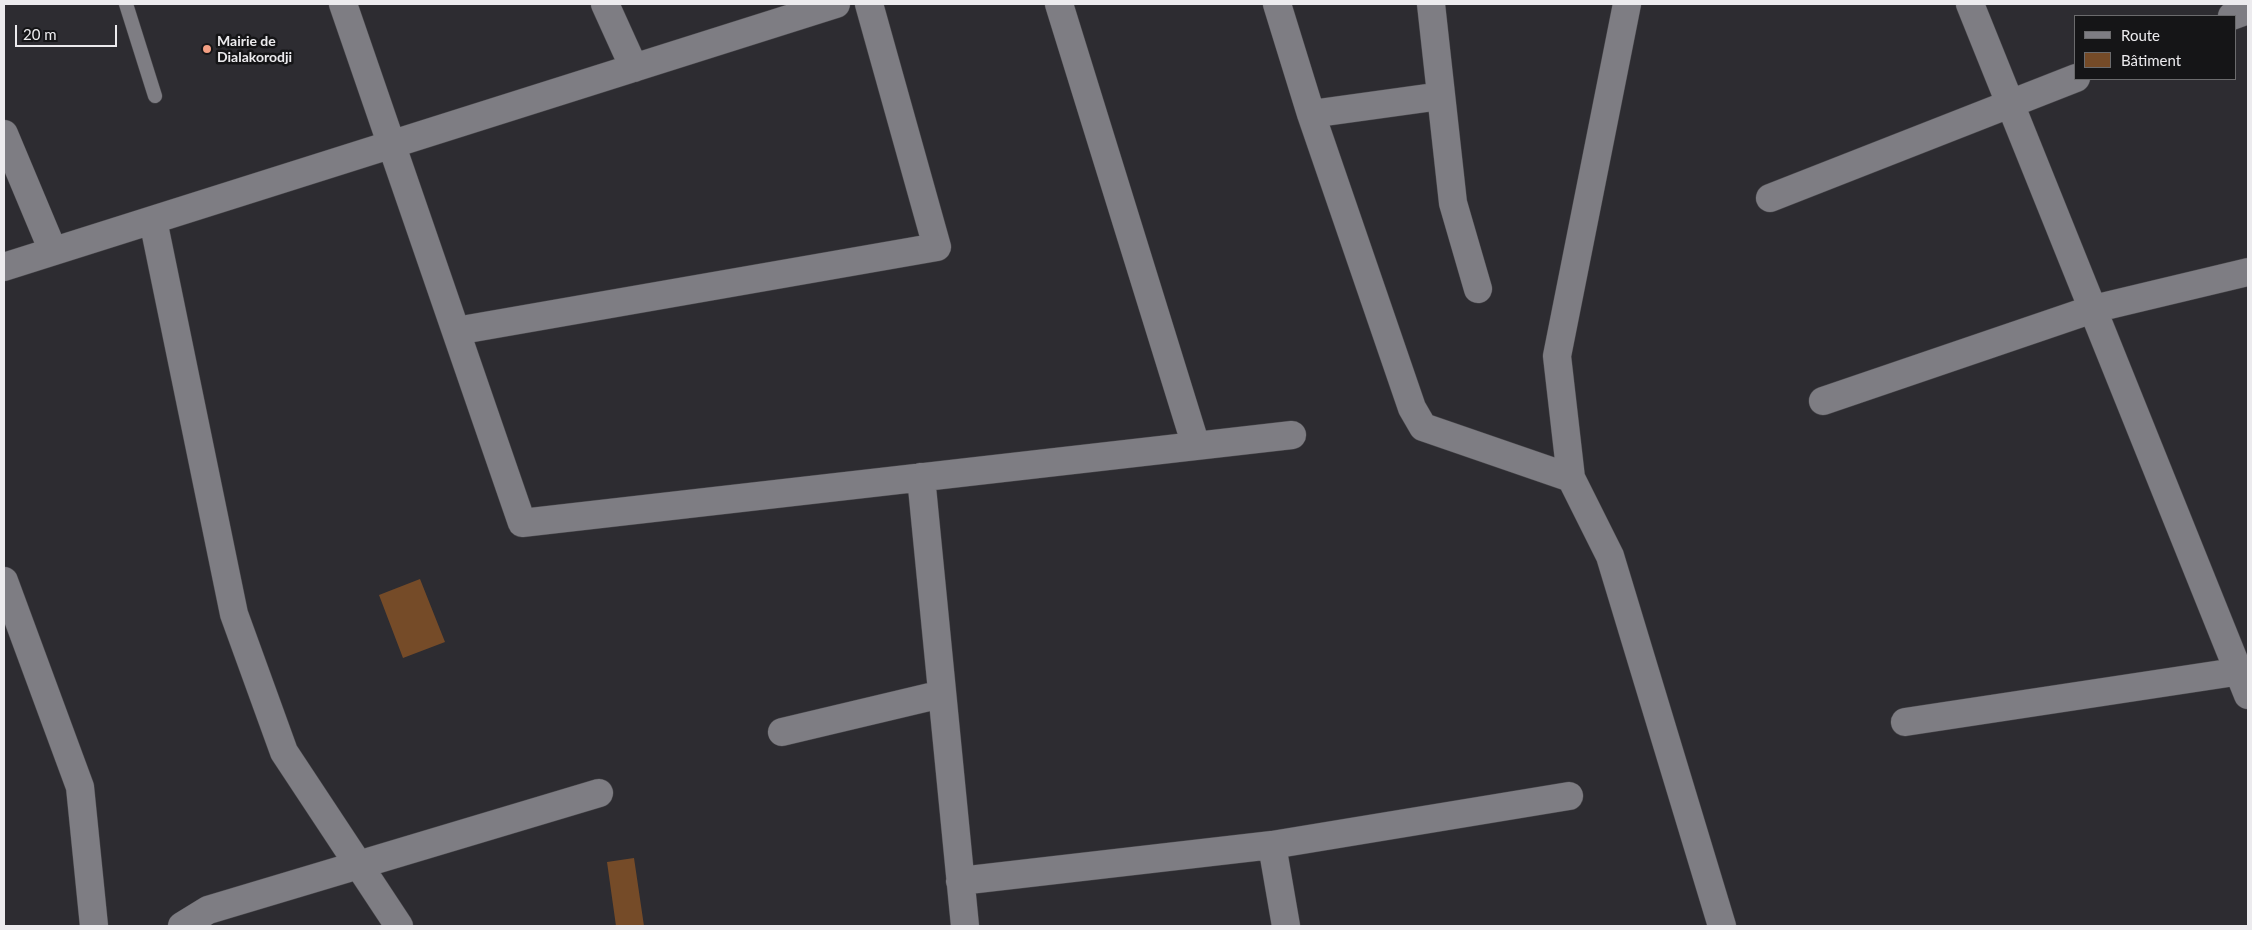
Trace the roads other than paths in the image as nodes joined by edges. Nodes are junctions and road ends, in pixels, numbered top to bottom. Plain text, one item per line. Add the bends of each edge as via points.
1 (126, 4) edge
2 (344, 4) edge
3 (605, 4) edge
4 (836, 4) edge
5 (869, 4) edge
6 (1059, 4) edge
7 (1277, 4) edge
8 (1432, 4) edge
9 (1627, 4) edge
10 (1970, 4) edge
11 (2248, 10) edge
12 (2235, 15) edge
13 (634, 68) junction
14 (2074, 79) edge
15 (155, 96) dead end
16 (1441, 96) junction
17 (2010, 104) junction
18 (1311, 114) junction
19 (4, 134) edge
20 (392, 144) junction
21 (1770, 198) dead end
22 (153, 220) junction
23 (53, 251) junction
24 (4, 267) edge
25 (2248, 272) edge
26 (1478, 289) dead end
27 (2093, 309) junction
28 (456, 331) junction
29 (1823, 401) dead end
30 (1292, 435) dead end
31 (1196, 446) junction
32 (921, 477) junction
33 (1572, 478) junction
34 (4, 581) edge
35 (2245, 679) edge
36 (942, 694) junction
37 (1905, 722) dead end
38 (782, 732) dead end
39 (599, 793) dead end
40 (1569, 796) dead end
41 (1272, 845) junction
42 (358, 865) junction
43 (960, 881) junction
44 (94, 926) edge
45 (182, 926) edge
46 (399, 926) edge
47 (965, 926) edge
48 (1286, 926) edge
49 (1722, 926) edge

1 - 15 lane
2 - 20 street
3 - 13 street
4 - 13 street
5 - 28 street via 937,247
6 - 31 street
7 - 18 street
8 - 16 street
9 - 33 street via 1557,356
10 - 17 street
11 - 12 street
13 - 20 street
14 - 17 street
16 - 18 street
16 - 26 street via 1453,204
17 - 21 street
17 - 27 street
18 - 33 street via 1412,408 1423,426
19 - 23 street
20 - 22 street
20 - 28 street
22 - 23 street
22 - 42 street via 234,614 284,752
23 - 24 street
25 - 27 street
27 - 29 street
27 - 35 street
28 - 32 street via 522,523
30 - 31 street
31 - 32 street
32 - 36 street
33 - 49 street via 1610,556
34 - 44 street via 80,787
35 - 37 street
36 - 38 street
36 - 43 street
39 - 42 street
40 - 41 street
41 - 43 street
41 - 48 street
42 - 45 street via 208,910
42 - 46 street
43 - 47 street

